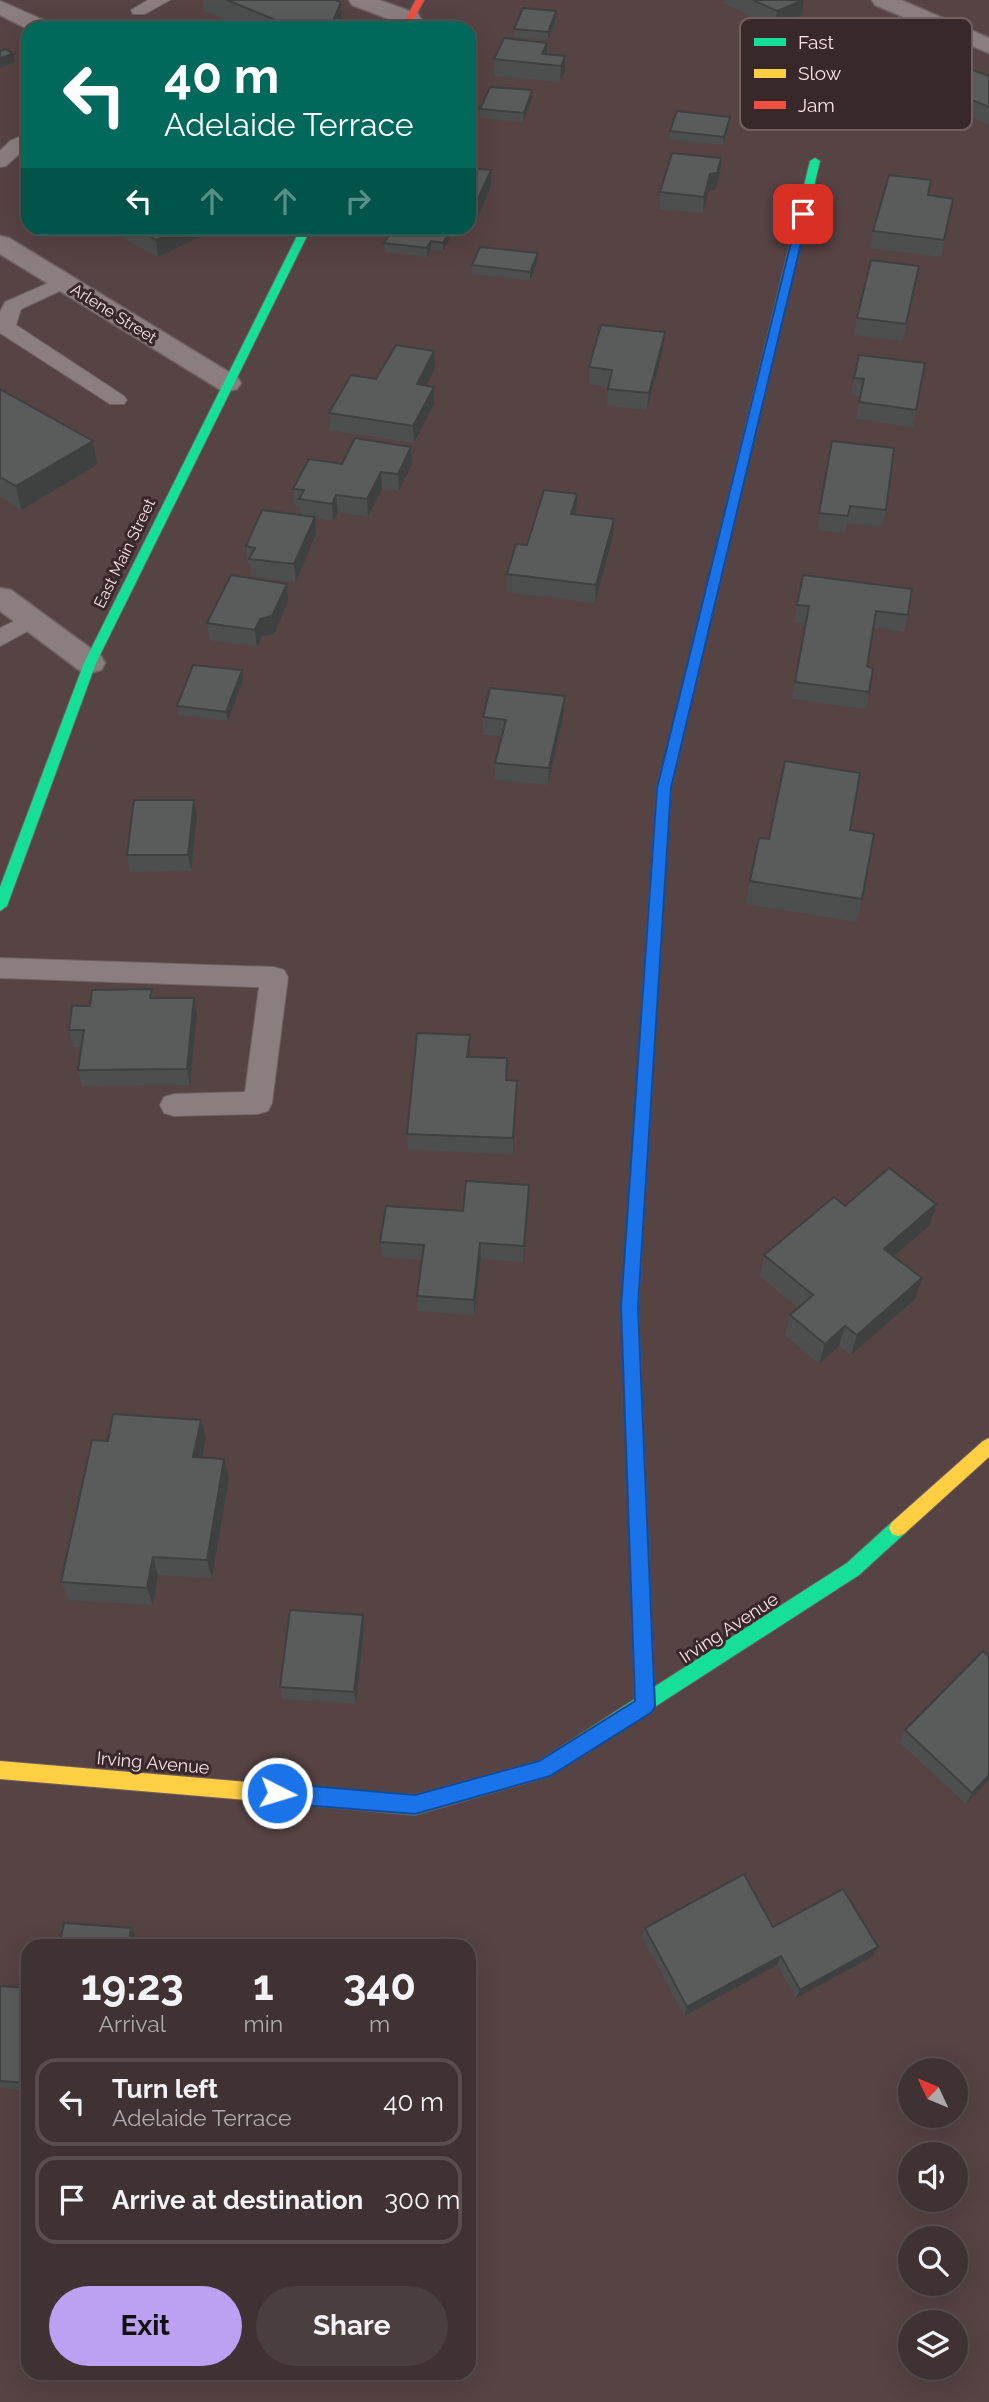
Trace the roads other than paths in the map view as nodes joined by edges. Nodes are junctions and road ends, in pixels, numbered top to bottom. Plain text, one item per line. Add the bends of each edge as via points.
1 (162, 0) edge
2 (360, 0) edge
3 (883, 0) edge
4 (0, 7) edge
5 (139, 10) dead end
6 (412, 16) edge
7 (924, 18) edge
8 (28, 21) edge
9 (972, 39) edge
10 (989, 46) edge
11 (21, 142) edge
12 (21, 159) edge
13 (815, 161) dead end
14 (1, 162) edge
15 (302, 235) edge
16 (0, 243) edge
17 (64, 282) junction
18 (228, 383) junction
19 (117, 400) dead end
20 (0, 597) edge
21 (31, 620) junction
22 (0, 638) edge
23 (90, 663) junction
24 (0, 905) edge
25 (0, 968) edge
26 (174, 1105) dead end
27 (989, 1446) edge
28 (645, 1706) junction
29 (0, 1770) edge

1 - 5 lane
2 - 6 street
3 - 7 street
4 - 8 street
9 - 10 street
11 - 14 lane
12 - 14 lane
13 - 28 main road via 664,788 629,1307
15 - 18 main road, East Main Street
16 - 17 street, Arlene Street
17 - 18 street, Arlene Street
17 - 19 lane via 12,306 5,327
18 - 23 main road, East Main Street
20 - 21 street
21 - 22 lane
21 - 23 street
23 - 24 main road, East Main Street
25 - 26 lane via 274,977 258,1103
27 - 28 main road, Irving Avenue via 853,1569
28 - 29 main road, Irving Avenue via 543,1769 415,1805

